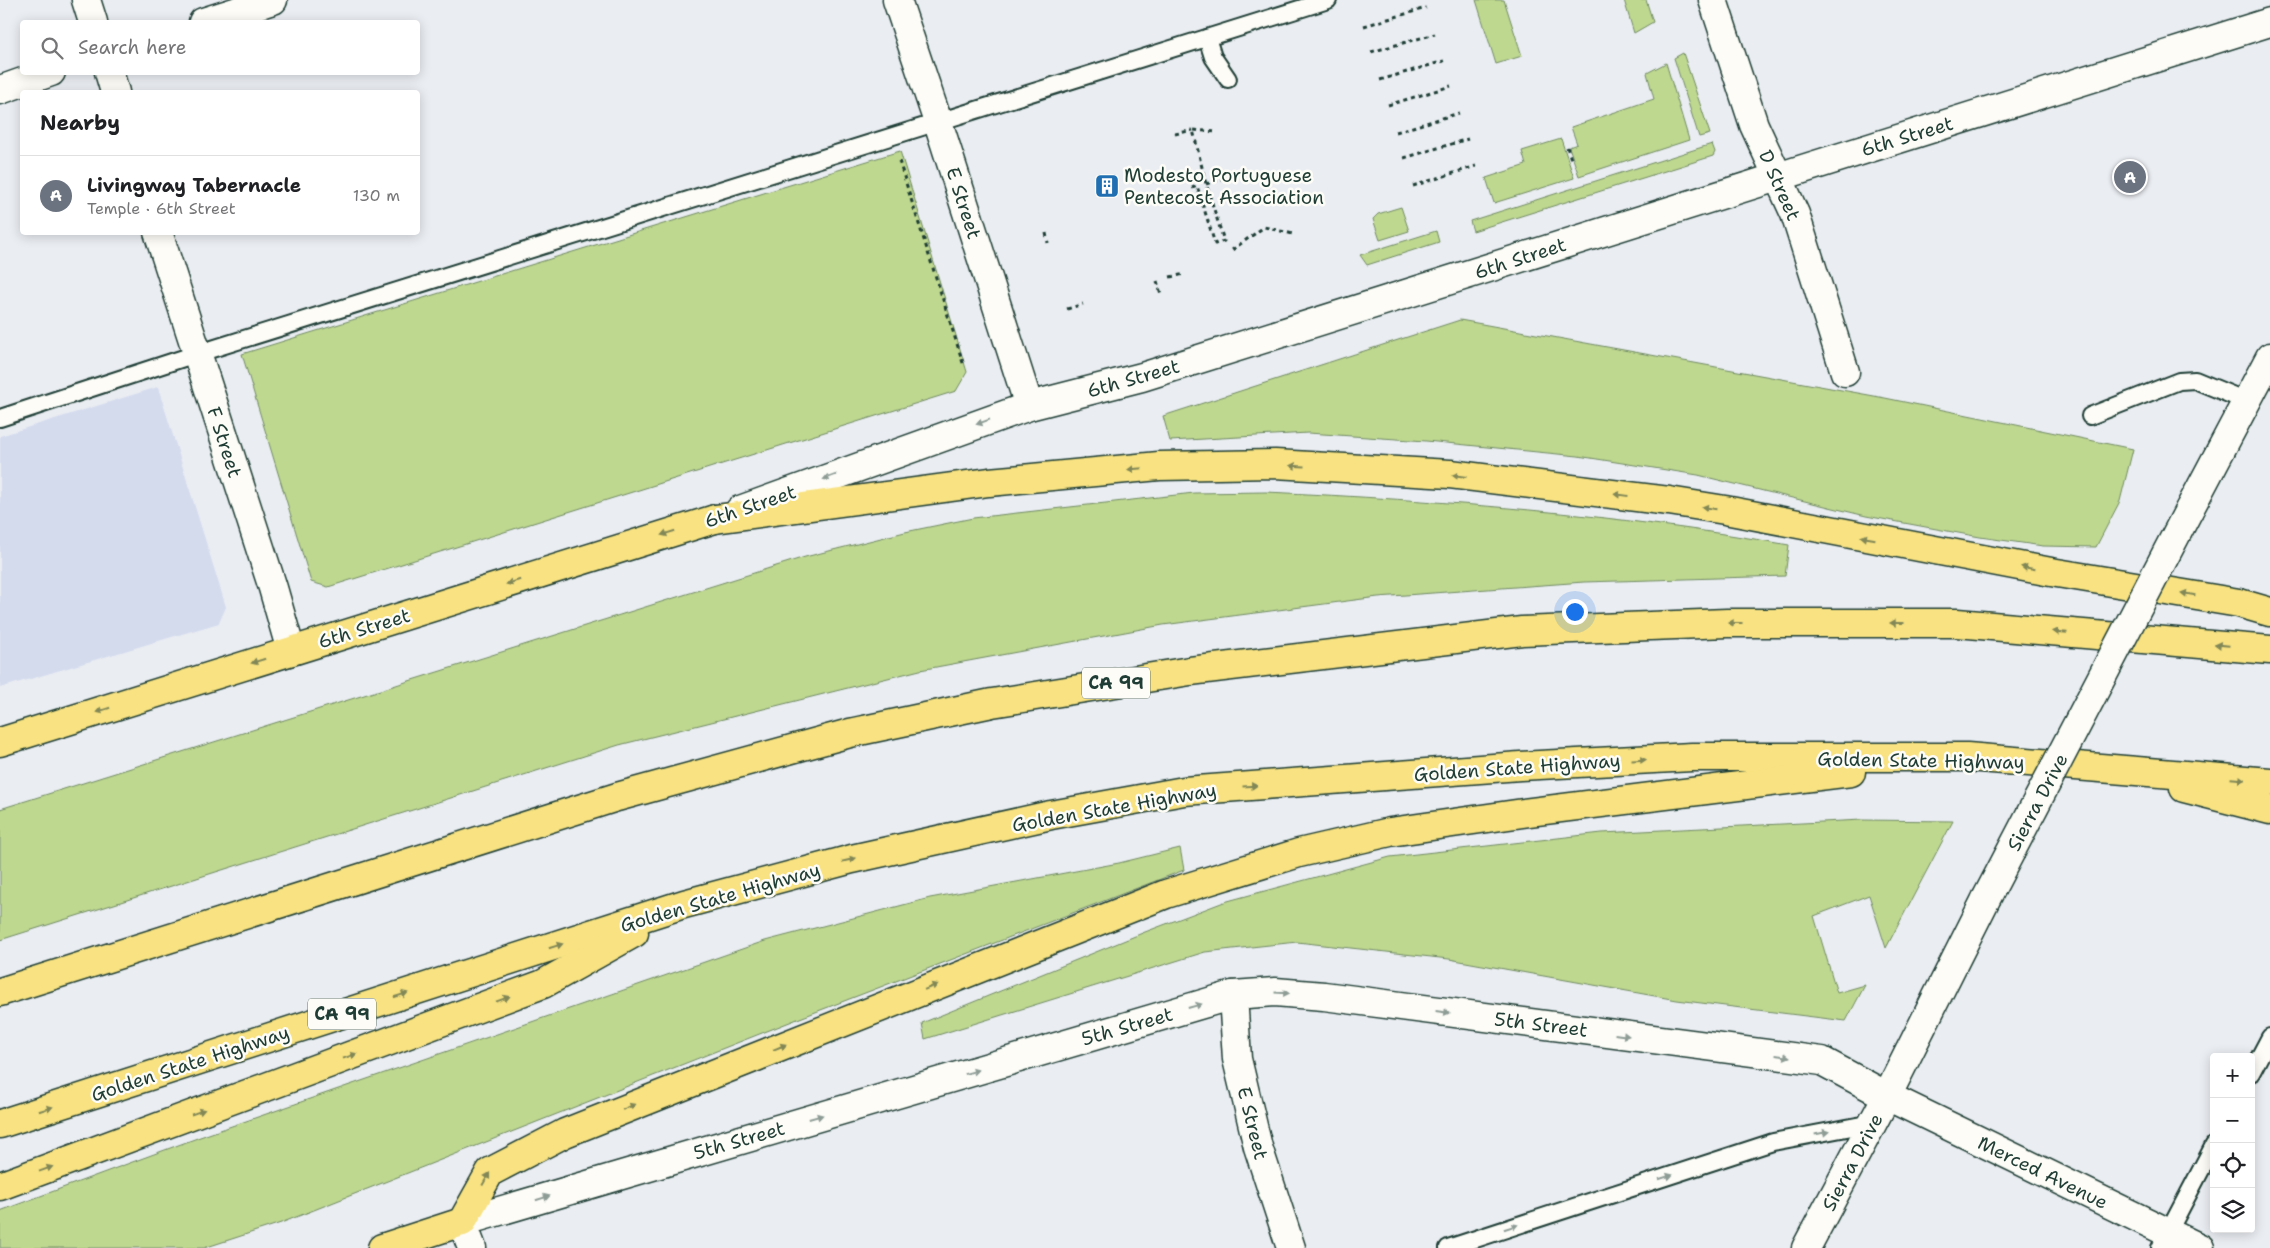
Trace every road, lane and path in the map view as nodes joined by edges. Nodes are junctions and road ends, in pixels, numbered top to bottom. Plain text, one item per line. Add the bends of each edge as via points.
1 (86, 0) edge
2 (273, 0) edge
3 (897, 0) edge
4 (1328, 0) edge
5 (1713, 0) edge
6 (1426, 8) dead end
7 (92, 20) edge
8 (209, 20) edge
9 (2270, 22) edge
10 (1364, 26) dead end
11 (1435, 34) dead end
12 (1206, 38) junction
13 (1371, 52) dead end
14 (1444, 61) dead end
15 (42, 75) edge
16 (110, 75) edge
17 (1228, 80) dead end
18 (1380, 80) dead end
19 (1451, 86) dead end
20 (0, 90) edge
21 (114, 90) edge
22 (1388, 106) dead end
23 (1460, 113) dead end
24 (938, 122) junction
25 (1193, 130) junction
26 (1217, 132) dead end
27 (1396, 132) dead end
28 (1175, 134) dead end
29 (1468, 139) dead end
30 (1567, 147) dead end
31 (896, 154) dead end
32 (1404, 158) dead end
33 (1571, 159) dead end
34 (1476, 166) dead end
35 (1231, 176) dead end
36 (1778, 177) junction
37 (1206, 184) junction
38 (1413, 186) dead end
39 (1192, 188) dead end
40 (1046, 233) dead end
41 (1293, 234) dead end
42 (159, 235) edge
43 (1048, 243) dead end
44 (1232, 250) dead end
45 (1185, 274) dead end
46 (1170, 277) dead end
47 (1157, 281) dead end
48 (1161, 294) dead end
49 (1083, 304) dead end
50 (1067, 309) dead end
51 (196, 354) junction
52 (2270, 357) edge
53 (964, 366) dead end
54 (1845, 372) dead end
55 (2246, 401) junction
56 (1029, 406) junction
57 (2090, 416) dead end
58 (0, 418) edge
59 (715, 519) junction
60 (2270, 612) edge
61 (2270, 650) edge
62 (291, 651) junction
63 (0, 742) edge
64 (1967, 757) junction
65 (2100, 768) junction
66 (2270, 782) edge
67 (2270, 810) edge
68 (684, 904) junction
69 (0, 992) edge
70 (1233, 995) junction
71 (2270, 1037) edge
72 (2255, 1065) edge
73 (1887, 1096) junction
74 (1873, 1123) junction
75 (0, 1124) edge
76 (2210, 1153) edge
77 (0, 1186) edge
78 (462, 1222) junction
79 (2164, 1240) edge
80 (382, 1248) edge
81 (472, 1248) edge
82 (1291, 1248) edge
83 (1448, 1248) edge
84 (1806, 1248) edge
85 (2200, 1248) edge

1 - 7 street
2 - 8 street
3 - 24 street, E Street
4 - 12 lane
5 - 36 street, D Street via 1754,125
6 - 10 path
9 - 36 street, 6th Street
11 - 13 path
12 - 17 lane via 1212,57
12 - 24 lane
14 - 18 path
15 - 20 street
16 - 21 street
19 - 22 path
23 - 27 path
24 - 51 lane
24 - 56 street, E Street
25 - 26 path
25 - 28 path
25 - 37 path
29 - 32 path
30 - 33 path
31 - 53 path
34 - 38 path
35 - 37 path
36 - 54 street, D Street via 1795,214
36 - 56 street, 6th Street via 1142,377
37 - 39 path via 1224,240 1215,244 1197,186
40 - 43 path
41 - 44 path via 1264,227
42 - 51 street, F Street
45 - 46 path
47 - 48 path
49 - 50 path
51 - 58 lane
51 - 62 street, F Street
52 - 55 street, Sierra Drive
55 - 57 lane via 2195,380 2179,381
55 - 73 street, Sierra Drive, bridge
56 -> 59 street, 6th Street
60 -> 59 main road via 2239,603 2051,572 1669,501 1440,474 1274,464 1159,466 989,482
59 -> 62 main road, 6th Street
61 -> 69 main road, CA 99 via 1957,623 1728,623 1522,631 1190,670 992,703 841,736 617,797
62 -> 63 main road, 6th Street
64 - 65 main road, Golden State Highway / CA 99
68 -> 64 main road, Golden State Highway / CA 99 via 852,859 1051,815 1184,791 1520,766 1692,757
78 -> 64 main road via 490,1172 565,1133 1148,901 1235,871 1390,832
65 -> 66 main road, Golden State Highway / CA 99
65 - 67 main road
75 -> 68 main road, Golden State Highway / CA 99
77 -> 68 main road via 543,984
70 -> 73 street, 5th Street via 1274,992 1324,996 1822,1061
78 -> 70 street, 5th Street
70 - 82 street, E Street via 1237,1059 1258,1148
71 - 72 lane
73 - 74 street, Sierra Drive
73 - 79 street, Merced Avenue
83 -> 74 lane via 1773,1142
74 - 84 street, Sierra Drive
76 - 79 lane
78 - 80 main road, 5th Street
78 - 81 street
79 - 85 street, Merced Avenue

